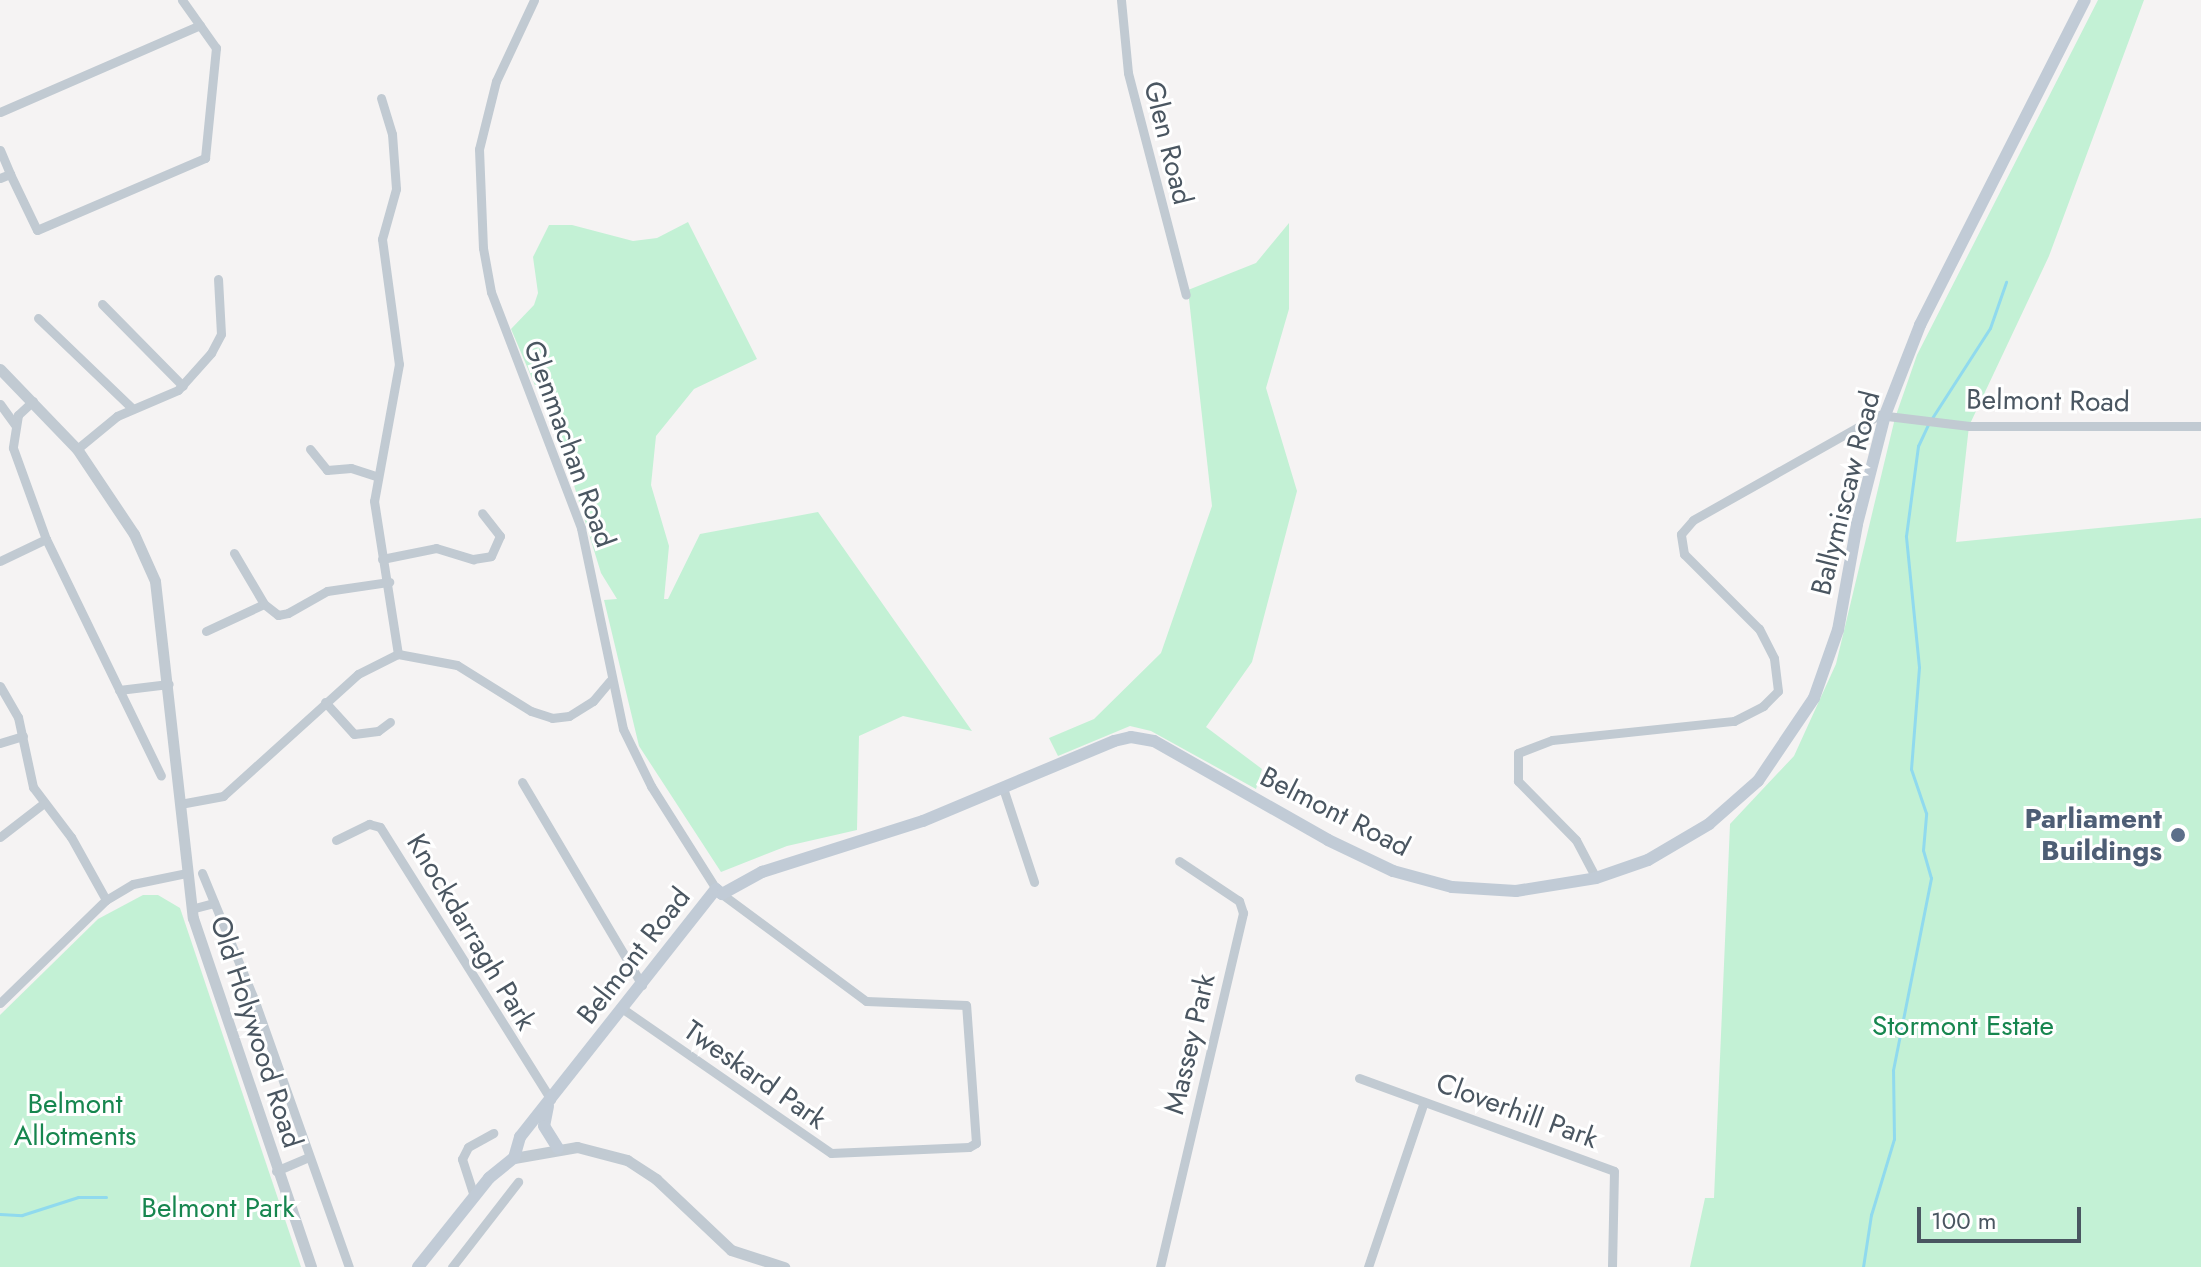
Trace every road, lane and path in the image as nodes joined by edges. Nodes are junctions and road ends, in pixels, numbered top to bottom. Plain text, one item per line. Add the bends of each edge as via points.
1 (182, 0) edge
2 (534, 0) edge
3 (1121, 0) edge
4 (2085, 0) edge
5 (200, 25) junction
6 (381, 98) dead end
7 (0, 112) edge
8 (0, 150) edge
9 (5, 176) edge
10 (218, 279) dead end
11 (1186, 295) dead end
12 (102, 304) dead end
13 (38, 318) dead end
14 (0, 369) edge
15 (183, 386) junction
16 (33, 401) junction
17 (0, 404) edge
18 (132, 408) junction
19 (1890, 416) junction
20 (15, 425) junction
21 (2201, 426) edge
22 (77, 449) junction
23 (310, 449) dead end
24 (376, 476) junction
25 (482, 513) dead end
26 (46, 539) junction
27 (234, 553) dead end
28 (382, 559) junction
29 (0, 561) edge
30 (389, 582) junction
31 (264, 604) junction
32 (206, 631) dead end
33 (398, 654) junction
34 (610, 681) junction
35 (169, 684) junction
36 (0, 686) edge
37 (119, 690) junction
38 (325, 702) junction
39 (390, 722) dead end
40 (23, 736) junction
41 (0, 743) edge
42 (161, 776) dead end
43 (522, 782) dead end
44 (1003, 788) junction
45 (44, 803) junction
46 (180, 804) junction
47 (0, 837) edge
48 (336, 840) dead end
49 (1179, 861) dead end
50 (186, 873) junction
51 (202, 873) dead end
52 (1596, 878) junction
53 (1034, 882) dead end
54 (719, 892) junction
55 (106, 900) junction
56 (214, 903) junction
57 (191, 909) junction
58 (642, 985) junction
59 (0, 1003) edge
60 (623, 1009) junction
61 (1359, 1078) dead end
62 (551, 1100) junction
63 (1424, 1102) junction
64 (493, 1133) dead end
65 (558, 1148) junction
66 (307, 1158) junction
67 (514, 1158) junction
68 (276, 1171) junction
69 (518, 1182) dead end
70 (474, 1196) junction
71 (311, 1267) edge
72 (349, 1267) edge
73 (418, 1267) edge
74 (452, 1267) edge
75 (784, 1267) edge
76 (1160, 1267) edge
77 (1368, 1267) edge
78 (1612, 1267) edge

1 - 5 street
2 - 34 street, Glenmachan Road via 496,81 479,149 483,248 495,312 581,528 601,610
3 - 11 street, Glen Road via 1128,73
4 - 19 main road, Ballymiscaw Road via 1920,325
5 - 7 street
5 - 9 street via 216,48 205,158 37,230
6 - 24 street via 392,134 396,189 382,239 399,364
8 - 9 street
10 - 15 street via 221,334
12 - 15 street
13 - 18 street
14 - 16 street, Old Holywood Road
15 - 18 street
16 - 20 street
16 - 22 street, Old Holywood Road
17 - 20 street
18 - 22 street
19 - 21 street, Belmont Road via 1969,426
19 - 52 main road, Ballymiscaw Road via 1828,664 1793,734 1758,781 1709,824 1648,860
19 - 52 street via 1693,520 1681,534 1690,565 1736,604 1767,643 1779,674 1773,698 1749,714 1713,725 1552,740 1518,753 1518,781 1576,840
20 - 26 street via 13,448
22 - 35 street, Old Holywood Road via 134,534 155,581
23 - 24 street via 327,470 351,468
24 - 28 street via 375,530
25 - 28 street via 500,536 491,556 473,559 436,548
26 - 29 street
26 - 37 street
27 - 31 street
28 - 30 street
30 - 31 street via 327,591 278,615
30 - 33 street
31 - 32 street
33 - 34 street via 457,665 531,711 552,718 569,716 593,701
33 - 38 street via 375,662
34 - 54 street, Glenmachan Road via 623,729 651,786
35 - 37 street
35 - 46 street, Old Holywood Road
36 - 40 street
37 - 42 street
38 - 39 street via 354,734 378,731
38 - 46 street via 223,796
40 - 41 street
40 - 45 street via 33,787
43 - 58 street
44 - 52 main road, Belmont Road via 1114,741 1142,737 1328,840 1425,881 1516,891
44 - 53 street
44 - 54 main road, Belmont Road
45 - 47 street
45 - 55 street via 71,837
46 - 50 street, Old Holywood Road
48 - 62 street, Knockdarragh Park via 369,824 380,827
49 - 76 street, Massey Park via 1239,901 1243,913
50 - 55 street via 144,881
50 - 57 street, Old Holywood Road
51 - 56 street, Old Holywood Road
54 - 58 main road, Belmont Road
54 - 60 street, Tweskard Park via 866,1001 966,1005 976,1143 831,1153
55 - 59 street
56 - 57 street, Old Holywood Road
56 - 66 street, Old Holywood Road via 254,999
57 - 68 street, Old Holywood Road
58 - 60 main road, Belmont Road
60 - 62 main road, Belmont Road
61 - 63 street, Cloverhill Park
62 - 65 main road via 544,1126
62 - 67 main road, Belmont Road via 520,1137
63 - 77 street
63 - 78 street, Cloverhill Park via 1614,1171
64 - 70 street via 468,1147 462,1159
65 - 67 street
65 - 75 street via 599,1151 627,1160 656,1179 731,1250
66 - 68 street, Old Holywood Road
66 - 72 street, Old Holywood Road
67 - 70 main road, Belmont Road
68 - 71 street, Old Holywood Road
69 - 74 street
70 - 73 main road, Belmont Road

